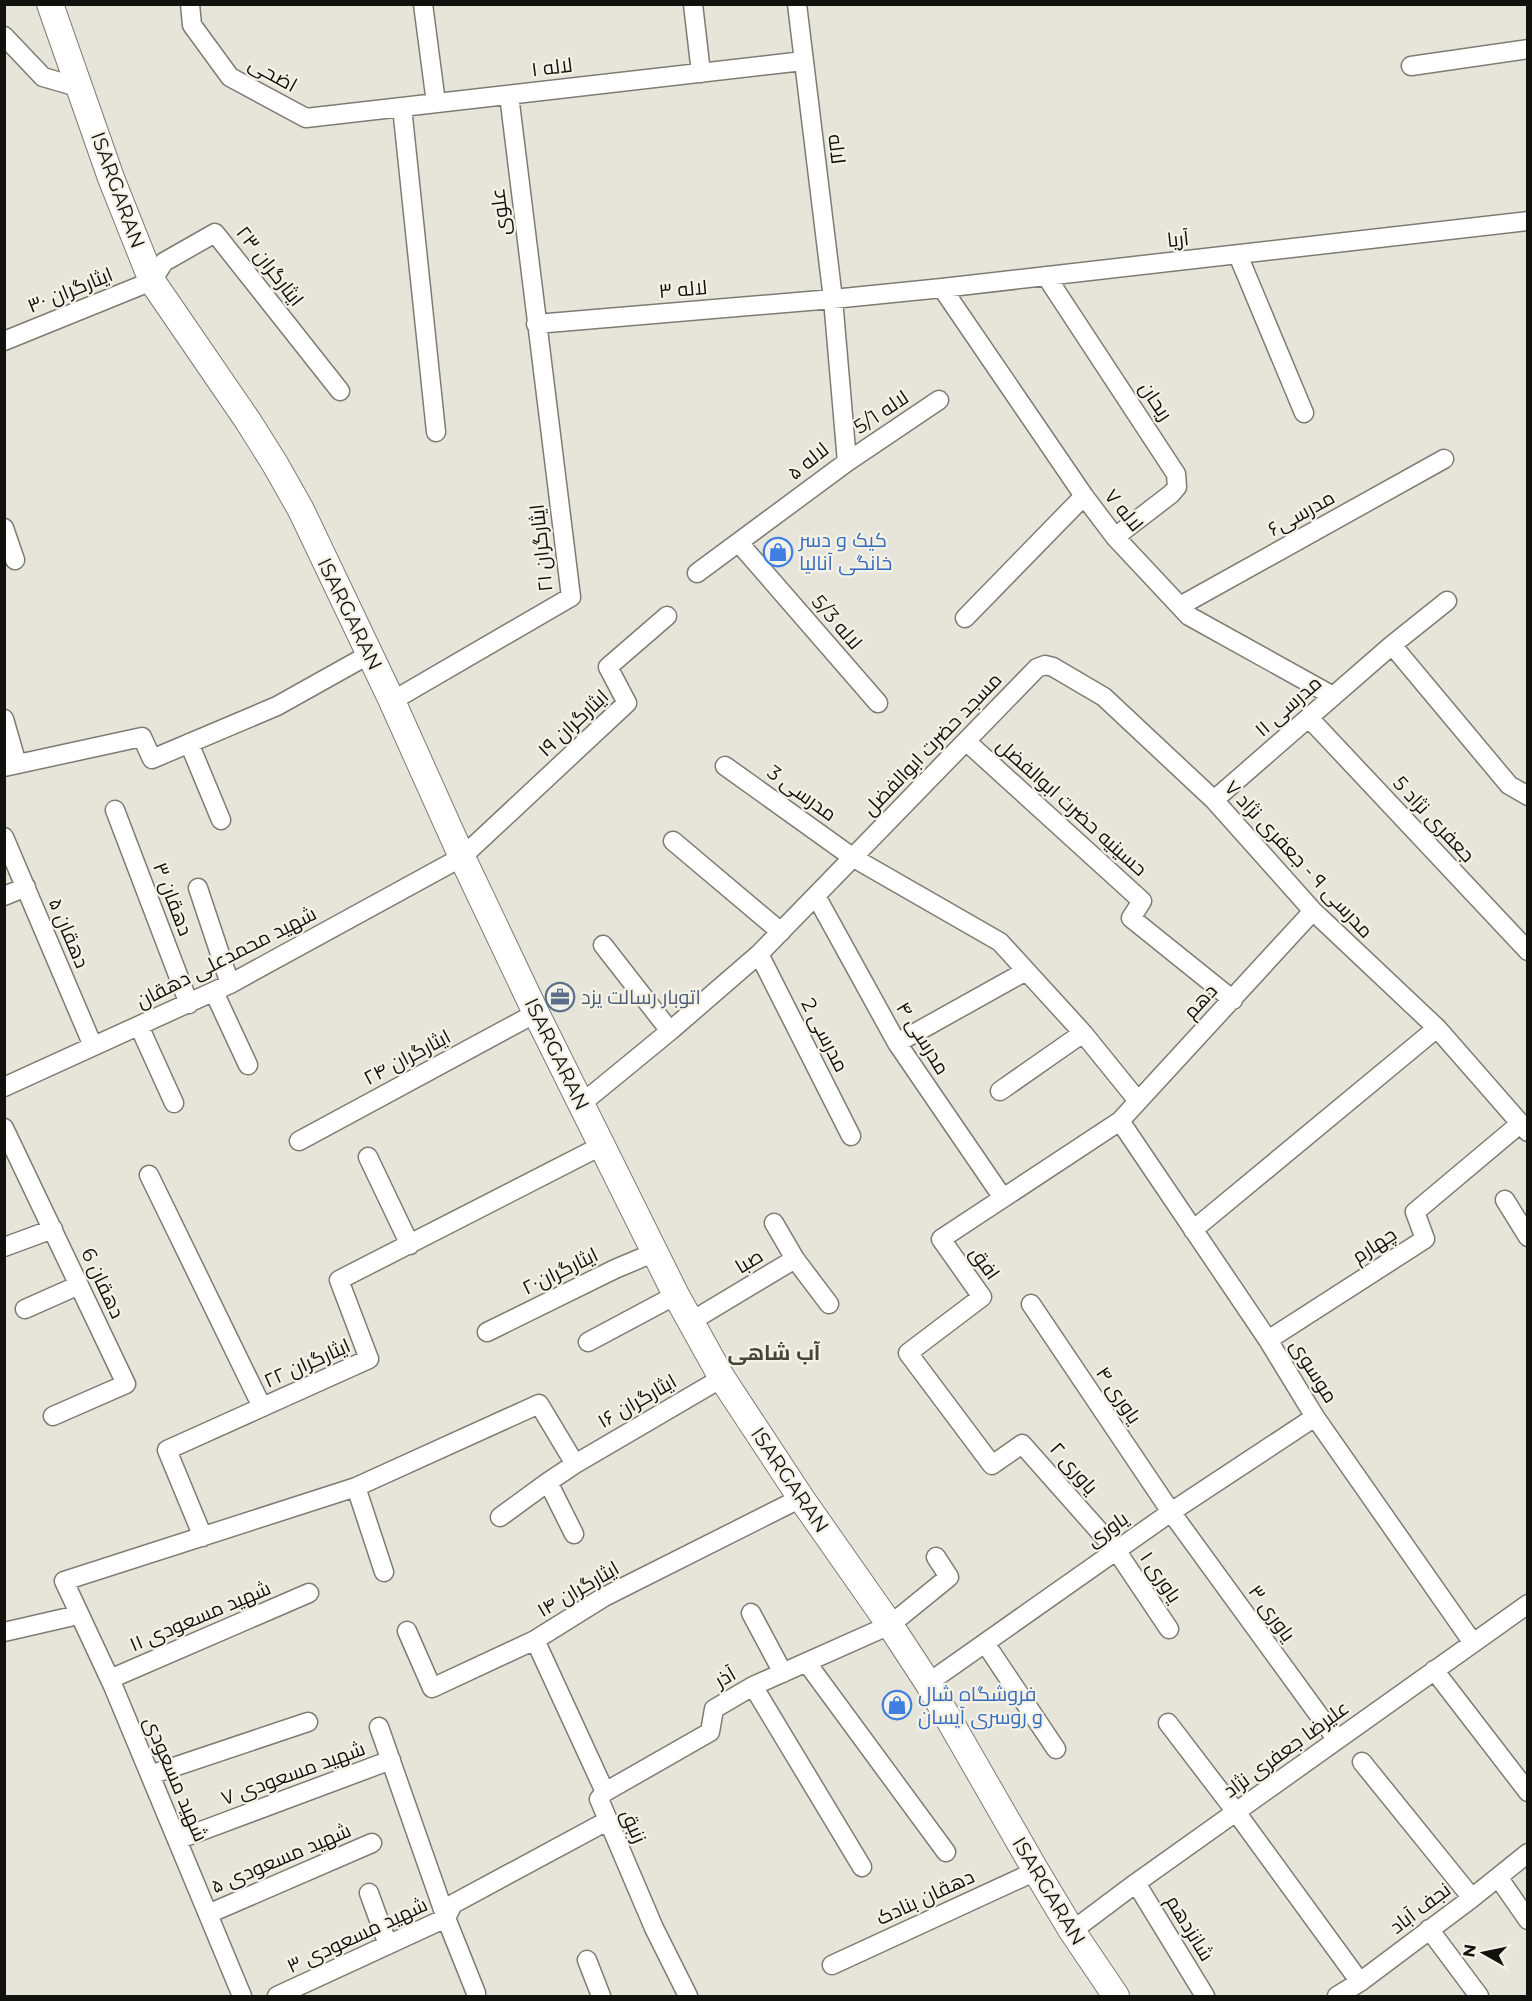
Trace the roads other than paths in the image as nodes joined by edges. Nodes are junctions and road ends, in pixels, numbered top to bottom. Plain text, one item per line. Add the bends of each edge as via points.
1 (50, 4) edge
2 (190, 4) edge
3 (423, 4) edge
4 (693, 4) edge
5 (797, 4) edge
6 (4, 36) edge
7 (1527, 49) edge
8 (803, 62) junction
9 (1412, 66) dead end
10 (701, 73) junction
11 (81, 88) junction
12 (509, 95) junction
13 (436, 103) junction
14 (402, 107) junction
15 (306, 118) joint
16 (1527, 221) edge
17 (1238, 255) junction
18 (1046, 276) junction
19 (152, 281) junction
20 (942, 288) junction
21 (833, 299) junction
22 (536, 324) junction
23 (4, 341) edge
24 (340, 391) dead end
25 (939, 400) dead end
26 (1304, 413) dead end
27 (436, 432) dead end
28 (1444, 459) dead end
29 (847, 462) junction
30 (1084, 496) junction
31 (4, 528) edge
32 (1115, 537) junction
33 (739, 543) junction
34 (15, 560) dead end
35 (698, 573) dead end
36 (1447, 601) dead end
37 (1180, 606) junction
38 (667, 616) dead end
39 (965, 618) dead end
40 (1392, 645) junction
41 (370, 654) junction
42 (1045, 665) joint
43 (1333, 696) junction
44 (392, 701) junction
45 (878, 703) dead end
46 (1308, 718) junction
47 (4, 719) edge
48 (967, 741) junction
49 (189, 743) junction
50 (11, 766) edge
51 (725, 766) dead end
52 (1527, 796) edge
53 (1214, 800) junction
54 (115, 810) dead end
55 (221, 820) dead end
56 (4, 837) edge
57 (674, 841) dead end
58 (462, 857) junction
59 (852, 857) junction
60 (26, 887) junction
61 (198, 888) dead end
62 (4, 896) edge
63 (816, 896) junction
64 (1313, 911) junction
65 (781, 932) junction
66 (603, 945) dead end
67 (1527, 951) edge
68 (759, 954) junction
69 (1026, 971) junction
70 (222, 988) junction
71 (1233, 1000) junction
72 (189, 1004) junction
73 (536, 1013) junction
74 (139, 1026) junction
75 (1437, 1028) junction
76 (670, 1031) junction
77 (1083, 1033) junction
78 (897, 1043) junction
79 (93, 1046) junction
80 (248, 1065) dead end
81 (4, 1087) edge
82 (1000, 1091) dead end
83 (1138, 1101) junction
84 (174, 1103) dead end
85 (581, 1104) junction
86 (1120, 1120) junction
87 (1524, 1127) edge
88 (4, 1128) edge
89 (851, 1136) dead end
90 (299, 1140) dead end
91 (601, 1146) junction
92 (368, 1157) dead end
93 (149, 1175) dead end
94 (1003, 1198) junction
95 (1505, 1200) dead end
96 (774, 1223) dead end
97 (52, 1229) junction
98 (1193, 1230) junction
99 (1527, 1237) edge
100 (410, 1245) junction
101 (4, 1247) edge
102 (653, 1253) junction
103 (795, 1259) junction
104 (79, 1285) junction
105 (676, 1295) junction
106 (829, 1304) dead end
107 (1031, 1304) dead end
108 (25, 1309) dead end
109 (690, 1322) junction
110 (487, 1332) dead end
111 (1268, 1340) junction
112 (588, 1342) dead end
113 (722, 1378) junction
114 (262, 1407) junction
115 (53, 1416) dead end
116 (1315, 1417) junction
117 (1022, 1444) joint
118 (575, 1464) junction
119 (548, 1482) junction
120 (356, 1487) junction
121 (801, 1497) junction
122 (1171, 1512) junction
123 (500, 1517) dead end
124 (574, 1534) dead end
125 (203, 1537) junction
126 (1116, 1550) junction
127 (936, 1557) dead end
128 (384, 1572) dead end
129 (309, 1593) dead end
130 (1527, 1604) edge
131 (751, 1613) dead end
132 (78, 1615) junction
133 (890, 1625) junction
134 (1169, 1629) dead end
135 (406, 1631) dead end
136 (4, 1632) edge
137 (535, 1640) junction
138 (985, 1643) junction
139 (1473, 1643) junction
140 (807, 1663) junction
141 (1434, 1670) junction
142 (783, 1673) junction
143 (110, 1679) junction
144 (928, 1683) junction
145 (753, 1686) junction
146 (308, 1722) dead end
147 (1168, 1723) dead end
148 (379, 1727) dead end
149 (1337, 1740) junction
150 (1056, 1749) dead end
151 (391, 1760) junction
152 (1362, 1762) dead end
153 (150, 1775) junction
154 (605, 1792) junction
155 (1527, 1792) edge
156 (1236, 1812) junction
157 (607, 1821) junction
158 (177, 1840) junction
159 (372, 1843) dead end
160 (946, 1852) dead end
161 (1527, 1853) edge
162 (862, 1868) dead end
163 (1036, 1871) junction
164 (1498, 1877) junction
165 (1136, 1883) junction
166 (369, 1893) dead end
167 (1472, 1898) junction
168 (208, 1914) junction
169 (446, 1918) junction
170 (1527, 1920) edge
171 (1429, 1929) junction
172 (1072, 1931) junction
173 (388, 1945) junction
174 (587, 1960) dead end
175 (832, 1965) dead end
176 (1360, 1982) junction
177 (476, 1992) dead end
178 (242, 1996) edge
179 (277, 1996) edge
180 (602, 1996) edge
181 (688, 1996) edge
182 (1116, 1996) edge
183 (1205, 1996) edge
184 (1337, 1996) edge
185 (1479, 1996) edge

1 - 11 main road, ISARGARAN
2 - 15 street, اضحی via 192,25 230,77
3 - 13 street
4 - 10 street
5 - 8 street, لاله
6 - 11 street via 43,77
7 - 9 street
8 - 10 street, لاله ۱
8 - 21 street, لاله
10 - 12 street, لاله ۱
11 - 19 main road, ISARGARAN
12 - 13 street, لاله ۱
12 - 22 street, علوی
13 - 14 street, لاله ۱
14 - 15 street, لاله ۱
14 - 27 street
16 - 17 street, آریا
17 - 18 street, آریا
17 - 26 street
18 - 20 street, آریا
18 - 32 street, ریحان via 1176,474 1177,487 1171,494
19 - 23 street, ایثارگران ۳۰
19 - 24 street, ایثارگران ۲۳ via 164,262 215,233
19 - 41 main road, ISARGARAN via 275,464
20 - 21 street, آریا
20 - 30 street, لاله ۷
21 - 22 street, لاله ۳
21 - 29 street, لاله ۵
22 - 44 street, ایثارگران ۲۱ via 571,597
25 - 29 street, لاله 5/1
28 - 37 street, مدرسی۶
29 - 33 street, لاله ۵
30 - 32 street, لاله ۷
30 - 39 street
31 - 34 street
32 - 37 street, لاله ۷
33 - 35 street, لاله ۵
33 - 45 street, لاله 5/3
36 - 40 street, مدرسی ۱۱
37 - 43 street, لاله ۷ via 1189,616
38 - 58 street, ایثارگران ۱‍۹ via 608,667 627,703
40 - 43 street, مدرسی ۱۱
40 - 52 street via 1509,785
41 - 44 main road, ISARGARAN
41 - 49 street via 277,706
42 - 48 street, مسجد حضرت ابوالفضل via 1037,668
42 - 53 street, مدرسی ۹ - جعفری نژاد ۷ via 1104,698
43 - 46 street, مدرسی ۱۱
44 - 58 main road, ISARGARAN
46 - 53 street, مدرسی ۱۱
46 - 67 street, جعفری نژاد 5
47 - 50 street
48 - 59 street, مسجد حضرت ابوالفضل
48 - 71 street, حسینیه حضرت ابوالفضل via 1142,901 1131,918
49 - 50 street via 152,759 142,737
49 - 55 street
51 - 59 street, مدرسی 3
53 - 64 street, مدرسی ۹ - جعفری نژاد ۷
54 - 72 street, دهقان ۳
56 - 60 street, دهقان ۵
57 - 65 street
58 - 70 street, شهید محمدعلی دهقان
58 - 73 main road, ISARGARAN
59 - 63 street, مسجد حضرت ابوالفضل
59 - 69 street via 1000,942
60 - 62 street
60 - 79 street, دهقان ۵
61 - 70 street
63 - 65 street, مسجد حضرت ابوالفضل
63 - 78 street, مدرسی ۴
64 - 71 street, دهم
64 - 75 street, مدرسی ۹ - جعفری نژاد ۷
65 - 68 street, مسجد حضرت ابوالفضل
66 - 76 street
68 - 76 street, مسجد حضرت ابوالفضل
68 - 89 street, مدرسی 2
69 - 77 street
69 - 78 street
70 - 72 street, شهید محمدعلی دهقان
70 - 80 street
71 - 83 street, دهم
72 - 74 street, شهید محمدعلی دهقان
73 - 85 main road, ISARGARAN
73 - 90 street, ایثارگران ۲۴
74 - 79 street, شهید محمدعلی دهقان
74 - 84 street
75 - 87 street, مدرسی ۹ - جعفری نژاد ۷
75 - 98 street
76 - 85 street, مسجد حضرت ابوالفضل
77 - 82 street
77 - 83 street
78 - 94 street, مدرسی ۴
79 - 81 street, شهید محمدعلی دهقان
83 - 86 street, دهم
85 - 91 main road, ISARGARAN
86 - 94 street, افق
86 - 98 street, موسوی
87 - 111 street, چهارم via 1415,1212 1425,1239
88 - 97 street, دهقان 6
91 - 100 street, ایثارگران ۲۲
91 - 102 main road, ISARGARAN
92 - 100 street
93 - 114 street
94 - 117 street, افق via 941,1239 982,1297 908,1353 992,1464
95 - 99 street
96 - 103 street, صبا
97 - 101 street
97 - 104 street, دهقان 6
98 - 111 street, موسوی
100 - 114 street, ایثارگران ۲۲ via 339,1280 369,1359
102 - 105 main road, ISARGARAN
102 - 110 street, ۲۰ایثارگران
103 - 106 street
103 - 109 street, صبا
104 - 108 street
104 - 115 street, دهقان 6 via 126,1384
105 - 109 main road, ISARGARAN
105 - 112 street
107 - 122 street, یاوری ۴
109 - 113 main road, ISARGARAN
111 - 116 street, موسوی
113 - 118 street, ایثارگران ۱۶
113 - 121 main road, ISARGARAN
114 - 125 street, ایثارگران ۲۲ via 167,1450
116 - 122 street, یاوری
116 - 139 street, موسوی
117 - 126 street, یاوری ۲
118 - 119 street, ایثارگران ۱۶
118 - 120 street via 539,1404
119 - 123 street, ایثارگران ۱۶
119 - 124 street
120 - 125 street
120 - 128 street
121 - 133 main road, ISARGARAN
121 - 137 street, ایثارگران ۱۴ via 603,1597
122 - 126 street, یاوری
122 - 149 street, یاوری ۳
125 - 132 street, شهید مسعودی via 64,1581
126 - 134 street, یاوری ۱
126 - 138 street, یاوری
127 - 133 street, آذر via 949,1576
129 - 143 street, شهید مسعودی ۱۱
130 - 139 street, علیرضا جعفری نژاد
131 - 142 street
132 - 136 street
132 - 143 street, شهید مسعودی
133 - 140 street, آذر
133 - 144 main road, ISARGARAN
135 - 137 street, ایثارگران ۱۴ via 432,1688
137 - 154 street, زنبق
138 - 144 street, یاوری
138 - 150 street
139 - 141 street, علیرضا جعفری نژاد
140 - 142 street, آذر
140 - 160 street
141 - 149 street, علیرضا جعفری نژاد
141 - 155 street
142 - 145 street, آذر
143 - 153 street, شهید مسعودی
144 - 163 main road, ISARGARAN
145 - 154 street, آذر via 714,1709 710,1732
145 - 162 street
146 - 153 street
147 - 156 street
148 - 151 street, شهید مسعودی ۷
149 - 156 street, علیرضا جعفری نژاد
151 - 158 street, شهید مسعودی ۷
151 - 169 street, شهید مسعودی ۷
152 - 167 street
153 - 158 street, شهید مسعودی
154 - 157 street, زنبق via 599,1799
156 - 165 street, علیرضا جعفری نژاد
156 - 176 street
157 - 169 street, شهید مسعودی ۳ via 453,1904
157 - 181 street, زنبق
158 - 168 street, شهید مسعودی
159 - 168 street, شهید مسعودی ۵
161 - 164 street, نجف آباد
163 - 172 main road, ISARGARAN
163 - 175 street, دهقان بنادک
164 - 167 street, نجف آباد
164 - 170 street
165 - 172 street, علیرضا جعفری نژاد
165 - 183 street, شانزدهم
166 - 173 street
167 - 171 street, نجف آباد
168 - 178 street, شهید مسعودی
169 - 173 street, شهید مسعودی ۳
169 - 177 street, شهید مسعودی ۷
171 - 176 street, نجف آباد
171 - 185 street
172 - 182 main road, ISARGARAN
173 - 179 street, شهید مسعودی ۳
174 - 180 street
176 - 184 street, نجف آباد

